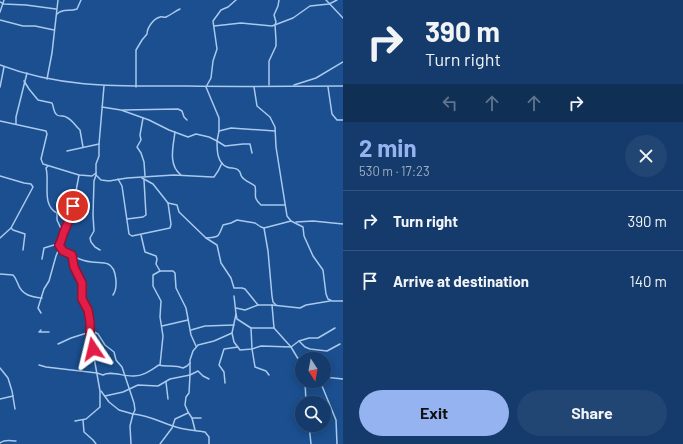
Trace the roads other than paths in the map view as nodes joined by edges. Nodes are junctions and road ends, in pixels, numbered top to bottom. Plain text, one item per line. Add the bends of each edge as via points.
1 (4, 0) edge
2 (58, 0) edge
3 (81, 0) edge
4 (236, 0) edge
5 (279, 0) edge
6 (326, 0) edge
7 (337, 0) edge
8 (0, 2) edge
9 (4, 4) junction
10 (330, 4) junction
11 (56, 9) junction
12 (180, 9) dead end
13 (0, 12) edge
14 (56, 15) junction
15 (343, 18) edge
16 (0, 20) edge
17 (275, 25) junction
18 (214, 26) junction
19 (54, 30) junction
20 (343, 62) edge
21 (0, 65) edge
22 (4, 67) junction
23 (27, 74) junction
24 (47, 79) junction
25 (24, 80) junction
26 (104, 86) junction
27 (269, 86) junction
28 (292, 86) junction
29 (328, 86) junction
30 (343, 86) edge
31 (0, 87) edge
32 (136, 87) junction
33 (206, 87) junction
34 (254, 87) junction
35 (102, 108) junction
36 (121, 110) junction
37 (143, 118) junction
38 (187, 120) dead end
39 (343, 120) edge
40 (0, 121) edge
41 (16, 124) junction
42 (275, 131) junction
43 (175, 132) junction
44 (219, 132) junction
45 (218, 141) junction
46 (99, 144) junction
47 (83, 147) junction
48 (67, 151) dead end
49 (252, 153) dead end
50 (222, 163) junction
51 (48, 166) junction
52 (96, 174) junction
53 (79, 175) junction
54 (181, 175) junction
55 (0, 176) edge
56 (145, 178) junction
57 (118, 179) junction
58 (168, 203) junction
59 (285, 205) junction
60 (126, 219) junction
61 (291, 221) junction
62 (295, 222) junction
63 (343, 224) edge
64 (11, 228) junction
65 (264, 228) junction
66 (63, 233) junction
67 (141, 235) junction
68 (0, 238) edge
69 (206, 238) junction
70 (59, 245) junction
71 (23, 250) dead end
72 (100, 250) dead end
73 (72, 255) junction
74 (42, 259) dead end
75 (160, 271) junction
76 (0, 274) edge
77 (113, 295) dead end
78 (234, 296) dead end
79 (42, 298) junction
80 (332, 301) junction
81 (343, 301) edge
82 (258, 305) junction
83 (272, 305) junction
84 (276, 305) junction
85 (236, 308) dead end
86 (41, 313) dead end
87 (236, 314) junction
88 (188, 320) junction
89 (234, 324) junction
90 (162, 326) junction
91 (251, 328) junction
92 (274, 328) junction
93 (335, 328) dead end
94 (90, 329) junction
95 (41, 330) dead end
96 (190, 331) junction
97 (49, 332) dead end
98 (90, 332) junction
99 (232, 333) junction
100 (299, 341) junction
101 (58, 344) dead end
102 (340, 344) dead end
103 (196, 346) junction
104 (238, 347) junction
105 (291, 347) junction
106 (252, 349) junction
107 (295, 354) edge
108 (190, 363) junction
109 (39, 365) dead end
110 (160, 365) junction
111 (0, 368) edge
112 (97, 373) junction
113 (125, 375) junction
114 (190, 375) junction
115 (269, 375) dead end
116 (331, 377) edge
117 (209, 379) dead end
118 (343, 379) edge
119 (166, 382) junction
120 (225, 383) dead end
121 (129, 388) junction
122 (323, 388) edge
123 (100, 391) junction
124 (13, 396) junction
125 (105, 396) junction
126 (168, 399) dead end
127 (0, 400) edge
128 (15, 409) dead end
129 (188, 413) junction
130 (133, 414) junction
131 (192, 418) junction
132 (201, 418) dead end
133 (83, 420) junction
134 (75, 421) dead end
135 (173, 426) junction
136 (195, 430) junction
137 (310, 432) edge
138 (16, 441) dead end
139 (0, 443) edge
140 (96, 444) edge
141 (131, 444) edge
142 (160, 444) edge
143 (209, 444) edge
144 (311, 444) edge
145 (337, 444) edge

1 - 9 street
2 - 11 street
3 - 14 street via 77,9 65,10
4 - 18 street via 221,10 213,20
5 - 17 street via 274,15
6 - 10 street
7 - 10 street
8 - 9 street
9 - 11 street
9 - 13 street
10 - 15 street
10 - 17 street via 310,6 293,18
11 - 14 street
12 - 32 street via 156,19 147,29 147,34 136,50
14 - 19 street
16 - 19 street
17 - 18 street via 232,23
17 - 27 street via 276,46 269,61
18 - 33 street via 217,49 211,78
19 - 24 street
20 - 28 street via 316,78
21 - 22 street
22 - 23 street
22 - 31 street
23 - 24 street
23 - 25 street
24 - 26 street
25 - 41 street
25 - 47 street via 38,100 52,103 57,115 73,121 80,130
26 - 32 street
26 - 35 street
27 - 28 street
27 - 34 street
28 - 29 street
29 - 30 street
29 - 39 street via 332,114 337,120
32 - 33 street
33 - 34 street
33 - 44 street via 219,118
34 - 42 street via 256,102 274,122
35 - 36 street
35 - 46 street
36 - 37 street
36 - 38 street via 178,109
37 - 43 street
37 - 56 street via 141,140 137,148 144,162
40 - 41 street
41 - 51 street via 46,131 41,161
42 - 44 street via 231,128
42 - 59 street
43 - 45 street via 188,137 196,134
43 - 54 street via 172,146 173,161 175,170
44 - 45 street
45 - 49 street via 225,146 250,144
45 - 50 street via 217,153
46 - 47 street
46 - 52 street
47 - 48 street
50 - 54 street via 214,177
50 - 59 street via 227,167 236,168 241,177 255,186 255,198 261,205
51 - 53 street
51 - 66 street via 47,198 51,208 57,213 57,220
52 - 53 street
52 - 57 street via 101,180
52 - 72 street via 94,231 90,242
53 - 66 street via 71,218
54 - 56 street
55 - 64 street via 33,185
56 - 57 street
56 - 58 street
56 - 60 street via 146,215
57 - 60 street via 122,186
58 - 67 street via 170,228
58 - 69 street via 177,205 179,212
59 - 61 street
60 - 67 street via 131,236
61 - 62 street
61 - 65 street
62 - 63 street
62 - 80 street via 303,226 304,236 313,256 323,270 326,294
64 - 68 street
64 - 71 street via 25,234
65 - 69 street via 255,223 238,220 222,225 218,237
65 - 84 street via 272,296
66 - 70 street
67 - 75 street via 145,252 156,256 156,264
69 - 82 street via 217,245 221,263 234,288 245,289
70 - 73 street via 63,251
70 - 74 street via 44,248
70 - 79 street
73 - 77 street via 111,266 116,281 116,291
73 - 94 street via 74,267 82,283 82,299 88,310
75 - 88 street via 174,271 176,288 186,308
75 - 90 street via 153,275 152,279 161,301
76 - 79 street via 13,275 26,295
78 - 87 street
79 - 86 street via 38,308
80 - 81 street
80 - 84 street via 300,308
82 - 83 street
82 - 85 street via 244,310
83 - 84 street
83 - 92 street
87 - 89 street
87 - 91 street via 237,319
88 - 90 street
88 - 96 street
89 - 96 street via 205,326
89 - 99 street
90 - 110 street
91 - 92 street
91 - 106 street
92 - 105 street
93 - 100 street via 318,338
94 - 98 street
94 - 113 street via 114,352
95 - 97 street via 39,332
96 - 103 street
98 - 101 street
98 - 112 street
99 - 103 street
99 - 104 street
100 - 102 street via 310,349 327,351
100 - 105 street
103 - 108 street
104 - 106 street via 240,350
104 - 120 street via 224,349 222,353 219,366 224,372
105 - 106 street via 261,346
105 - 107 street
106 - 115 street via 255,367
108 - 110 street via 183,368
108 - 114 street
109 - 112 street
110 - 113 street via 140,375
111 - 124 street via 8,378
112 - 113 street
112 - 123 street
113 - 121 street
114 - 117 street via 198,371
114 - 119 street
114 - 129 street via 185,405
116 - 118 street
119 - 121 street via 158,386 138,385
119 - 126 street
121 - 125 street
121 - 130 street via 134,403
122 - 145 street via 336,418
123 - 125 street
123 - 133 street via 100,407
124 - 127 street
124 - 128 street
125 - 130 street via 122,412
129 - 131 street
129 - 135 street via 175,419
130 - 135 street via 147,416
130 - 141 street via 130,426
131 - 132 street
131 - 136 street
133 - 134 street
133 - 140 street via 84,432
135 - 136 street
135 - 142 street
136 - 143 street via 205,432 209,437
137 - 144 street
138 - 139 street via 7,440

